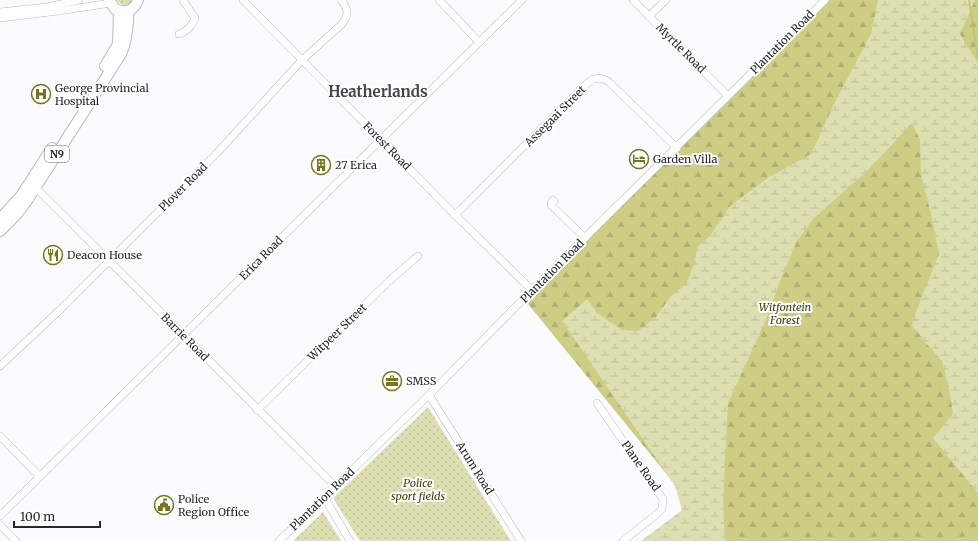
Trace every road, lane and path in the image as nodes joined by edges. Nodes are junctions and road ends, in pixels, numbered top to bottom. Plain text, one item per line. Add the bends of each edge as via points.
1 (79, 0) edge
2 (138, 0) edge
3 (183, 0) edge
4 (243, 0) edge
5 (341, 0) edge
6 (439, 0) edge
7 (522, 0) edge
8 (633, 0) edge
9 (666, 0) edge
10 (825, 0) edge
11 (110, 2) edge
12 (124, 11) junction
13 (0, 12) edge
14 (649, 16) junction
15 (0, 18) edge
16 (179, 34) dead end
17 (479, 42) junction
18 (302, 60) junction
19 (728, 96) junction
20 (381, 139) junction
21 (677, 148) junction
22 (33, 184) junction
23 (554, 201) dead end
24 (455, 215) junction
25 (0, 219) edge
26 (0, 231) edge
27 (585, 238) junction
28 (418, 256) dead end
29 (110, 261) junction
30 (532, 290) junction
31 (183, 335) junction
32 (0, 366) edge
33 (429, 395) junction
34 (597, 403) dead end
35 (257, 410) junction
36 (0, 436) edge
37 (39, 476) junction
38 (335, 486) junction
39 (324, 497) junction
40 (0, 516) edge
41 (0, 525) edge
42 (16, 541) edge
43 (279, 541) edge
44 (350, 541) edge
45 (521, 541) edge
46 (623, 541) edge

1 - 13 street via 47,7
2 - 12 highway via 135,6
3 - 16 street via 195,18 194,22
4 - 18 street, Forest Road
5 - 18 street, Plover Road via 347,9 345,21
6 - 17 street
7 - 17 street, Erica Road
8 - 14 street, Myrtle Road
9 - 14 street
10 - 19 street, Plantation Road
11 - 12 highway via 115,9
11 - 15 street via 103,6
12 - 22 highway, N9 via 128,21 121,54
14 - 19 street, Myrtle Road
17 - 20 street, Erica Road
18 - 20 street, Forest Road
18 - 29 street, Plover Road via 217,153
19 - 21 street, Plantation Road
20 - 24 street, Forest Road
20 - 31 street, Erica Road
21 - 24 street, Assegaai Street via 609,82 597,78 574,96
21 - 27 street, Plantation Road
22 - 25 highway, N9
22 - 26 highway, N9 via 22,207
22 - 29 street, Barrie Road
23 - 27 street via 551,205
24 - 30 street, Forest Road
27 - 30 street, Plantation Road
28 - 35 street, Witpeer Street
29 - 31 street, Barrie Road
29 - 32 street, Plover Road
30 - 33 street, Plantation Road
31 - 35 street, Barrie Road
31 - 37 street, Erica Road
33 - 38 street, Plantation Road
33 - 45 street, Arum Road
34 - 46 street, Plane Road via 663,499 662,509 658,514
35 - 38 street, Barrie Road
36 - 37 street
37 - 40 street, Erica Road
38 - 39 street, Plantation Road
39 - 43 street, Plantation Road
39 - 44 street
41 - 42 street

